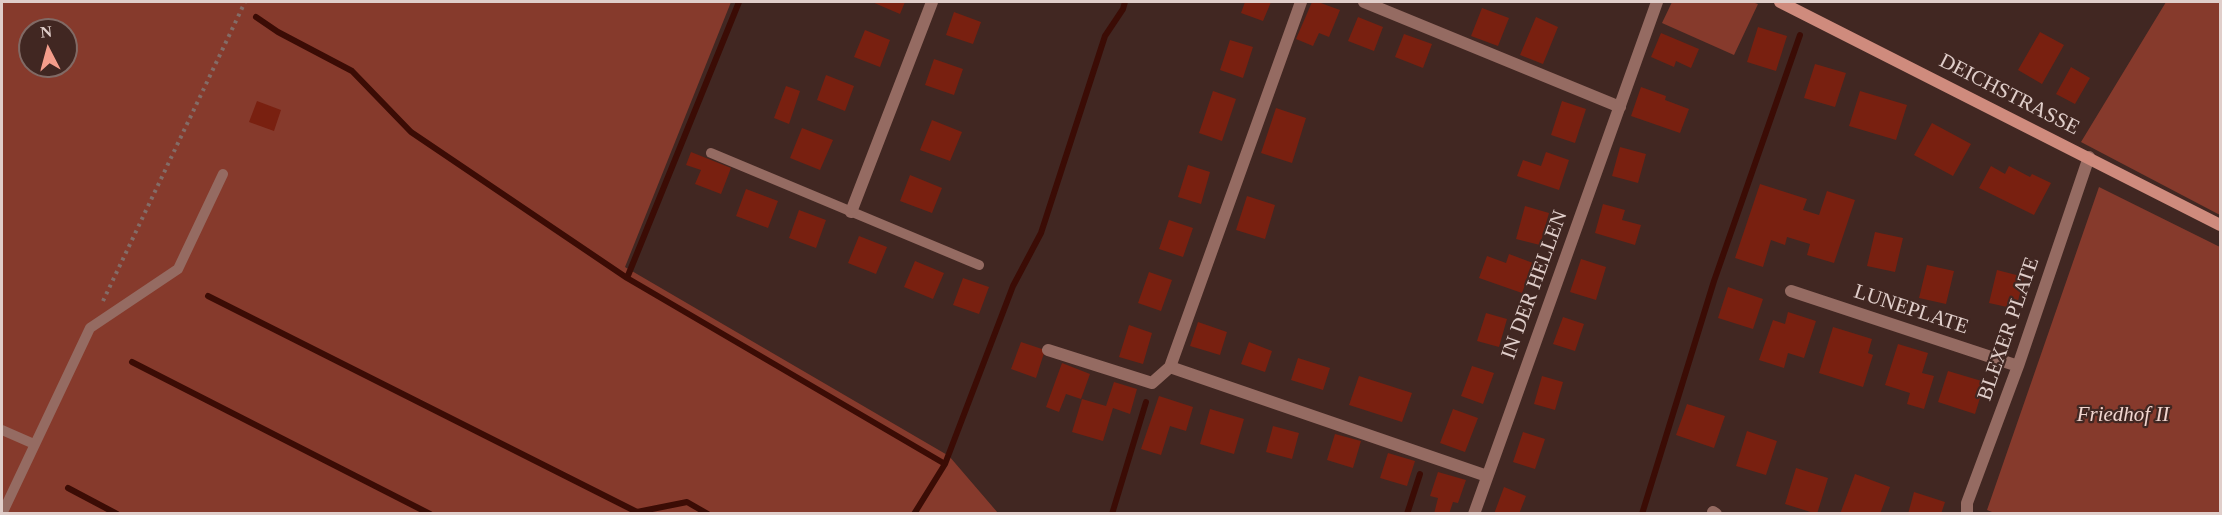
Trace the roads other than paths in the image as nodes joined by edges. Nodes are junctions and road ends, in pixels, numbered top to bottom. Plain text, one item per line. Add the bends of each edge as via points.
1 (932, 2) edge
2 (1300, 2) edge
3 (1364, 2) edge
4 (1657, 2) edge
5 (1780, 2) edge
6 (1620, 107) junction
7 (711, 153) dead end
8 (2089, 157) junction
9 (223, 174) dead end
10 (851, 212) junction
11 (2220, 225) edge
12 (979, 265) dead end
13 (1791, 291) dead end
14 (1048, 350) dead end
15 (2018, 366) junction
16 (1170, 367) junction
17 (2, 430) edge
18 (34, 444) junction
19 (1487, 476) junction
20 (2, 513) edge
21 (1474, 513) edge
22 (1967, 513) edge

1 - 10 street
2 - 16 street
3 - 6 street
4 - 6 street, IN DER HELLEN
5 - 8 street, DEICHSTRASSE
6 - 19 street, IN DER HELLEN
7 - 10 lane
8 - 11 street, DEICHSTRASSE
8 - 15 street, BLEXER PLATE
9 - 18 lane via 178,269 90,328
10 - 12 lane
13 - 15 street, LUNEPLATE
14 - 16 street via 1152,383
15 - 22 street, BLEXER PLATE via 1967,503
16 - 19 street
17 - 18 lane
18 - 20 lane
19 - 21 street, IN DER HELLEN

